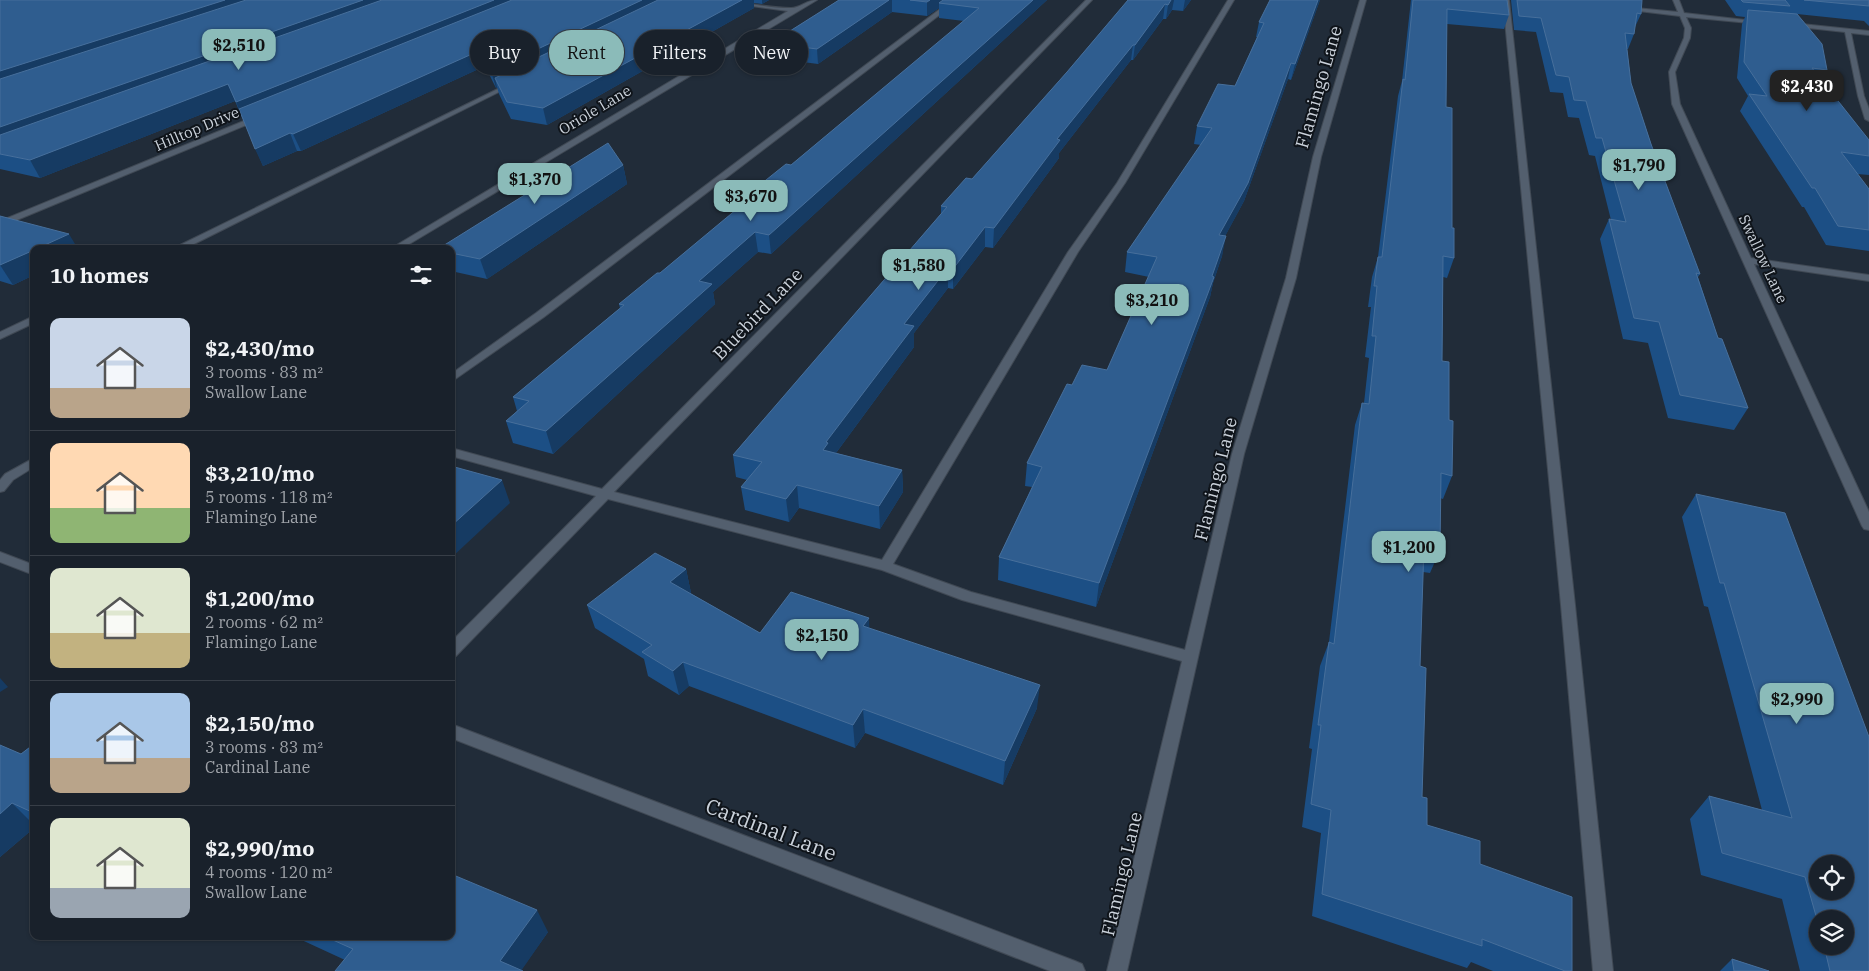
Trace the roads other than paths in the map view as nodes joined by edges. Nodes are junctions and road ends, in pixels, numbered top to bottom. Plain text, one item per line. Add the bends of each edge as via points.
1 (712, 0) edge
2 (814, 0) edge
3 (956, 0) edge
4 (1089, 0) edge
5 (1231, 0) edge
6 (1363, 0) edge
7 (1506, 0) edge
8 (1676, 0) edge
9 (1615, 8) edge
10 (794, 10) junction
11 (1682, 15) junction
12 (1770, 23) edge
13 (1789, 25) edge
14 (1848, 31) junction
15 (1869, 33) edge
16 (516, 82) edge
17 (269, 114) edge
18 (1869, 118) edge
19 (0, 224) edge
20 (184, 245) edge
21 (401, 245) edge
22 (1748, 260) junction
23 (1869, 278) edge
24 (30, 321) edge
25 (0, 336) edge
26 (455, 376) edge
27 (455, 453) edge
28 (30, 464) edge
29 (0, 488) edge
30 (605, 494) junction
31 (1869, 526) edge
32 (0, 557) edge
33 (885, 566) junction
34 (30, 568) edge
35 (455, 648) edge
36 (1191, 658) junction
37 (455, 733) edge
38 (1075, 971) edge
39 (1117, 971) edge
40 (1603, 971) edge

1 - 10 street
2 - 10 street, Oriole Lane
3 - 26 street
4 - 30 street, Bluebird Lane
5 - 33 street via 1121,183 1073,252
6 - 36 street, Flamingo Lane via 1317,157 1291,278 1238,454
7 - 40 street
8 - 11 street, Swallow Lane
9 - 11 street
10 - 21 street, Oriole Lane
11 - 12 street
11 - 22 street, Swallow Lane via 1688,28 1672,72 1676,104
13 - 14 street
14 - 15 street
14 - 18 street via 1861,96
16 - 20 street
17 - 19 street, Hilltop Drive
22 - 23 street
22 - 31 street, Swallow Lane
24 - 25 street
27 - 30 street
28 - 29 street via 9,477
30 - 33 street
30 - 35 street, Bluebird Lane
32 - 34 street
33 - 36 street via 967,596
36 - 39 street, Flamingo Lane
37 - 38 street, Cardinal Lane

